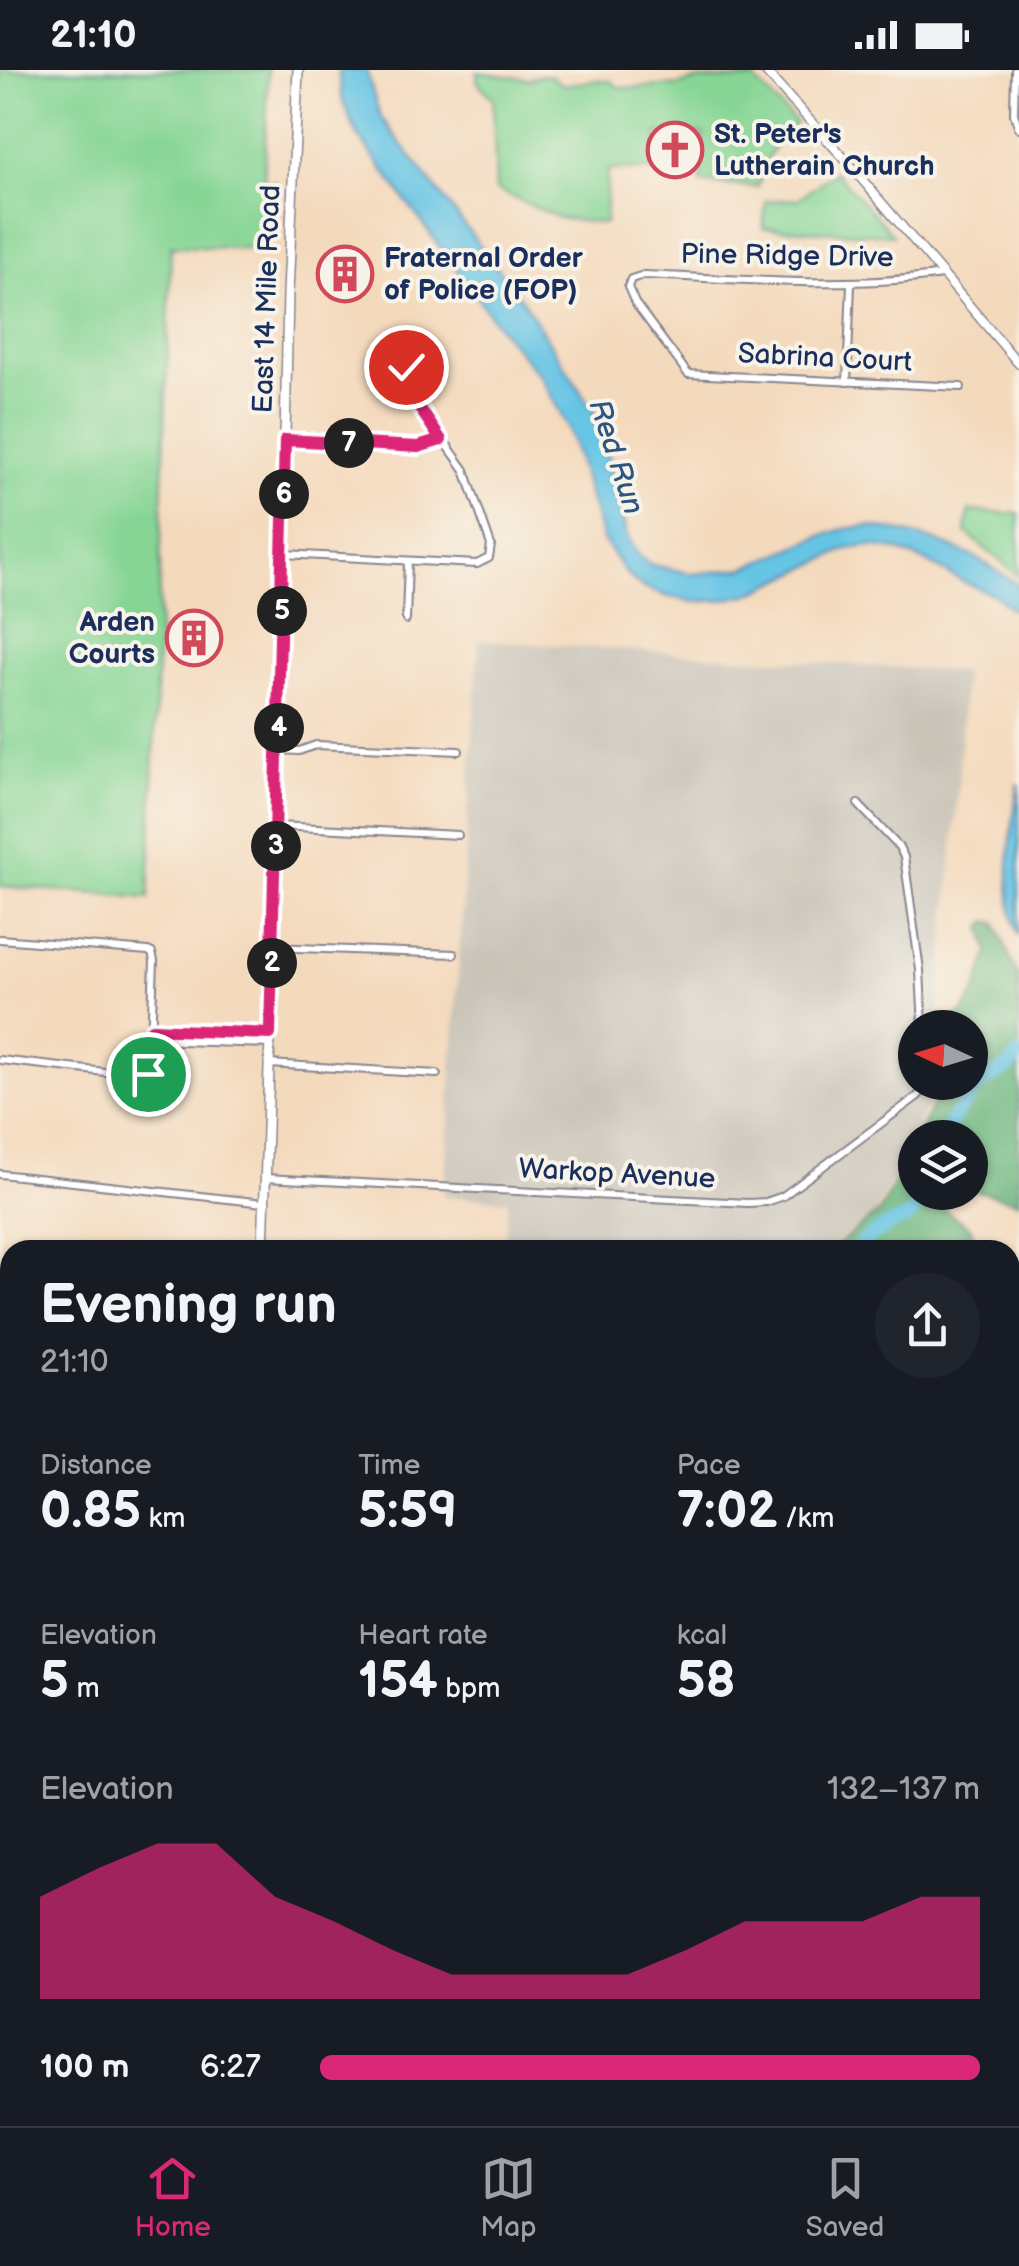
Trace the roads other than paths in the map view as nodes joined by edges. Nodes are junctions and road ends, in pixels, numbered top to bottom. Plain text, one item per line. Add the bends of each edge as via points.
1 (298, 70) edge
2 (764, 70) edge
3 (1015, 70) edge
4 (1019, 128) edge
5 (942, 275) junction
6 (851, 284) junction
7 (1019, 364) edge
8 (406, 367) dead end
9 (688, 374) joint
10 (847, 382) junction
11 (960, 387) dead end
12 (285, 440) junction
13 (441, 440) junction
14 (283, 554) junction
15 (408, 561) junction
16 (406, 620) dead end
17 (278, 750) junction
18 (459, 752) dead end
19 (858, 804) dead end
20 (277, 826) junction
21 (458, 835) dead end
22 (0, 939) edge
23 (273, 946) junction
24 (454, 954) dead end
25 (922, 1010) edge
26 (152, 1029) junction
27 (270, 1039) junction
28 (151, 1040) junction
29 (0, 1060) edge
30 (269, 1064) junction
31 (438, 1074) dead end
32 (913, 1100) edge
33 (0, 1174) edge
34 (265, 1178) junction
35 (264, 1203) junction
36 (262, 1240) edge

1 - 12 main road, East 14 Mile Road
2 - 5 street
3 - 4 street
5 - 6 street, Pine Ridge Drive
5 - 7 street
6 - 9 street, Pine Ridge Drive via 631,279 635,303
6 - 10 street
8 - 13 street via 407,389
9 - 10 street, Sabrina Court
10 - 11 street, Sabrina Court
12 - 13 street via 418,447
12 - 14 main road, East 14 Mile Road
13 - 15 street via 465,470 491,544 488,558 477,564
14 - 15 street
14 - 17 main road, East 14 Mile Road
15 - 16 street
17 - 18 street via 316,745
17 - 20 main road, East 14 Mile Road
19 - 25 street via 904,857
20 - 21 street
20 - 23 main road, East 14 Mile Road
22 - 26 street via 152,953
23 - 24 street
23 - 27 main road, East 14 Mile Road
26 - 27 street
26 - 28 street
27 - 28 street
27 - 30 main road, East 14 Mile Road
28 - 29 street via 148,1074 140,1076
30 - 31 street
30 - 34 main road, East 14 Mile Road
32 - 34 street, Warkop Avenue via 766,1202
33 - 35 street
34 - 35 main road, East 14 Mile Road
35 - 36 main road, East 14 Mile Road

